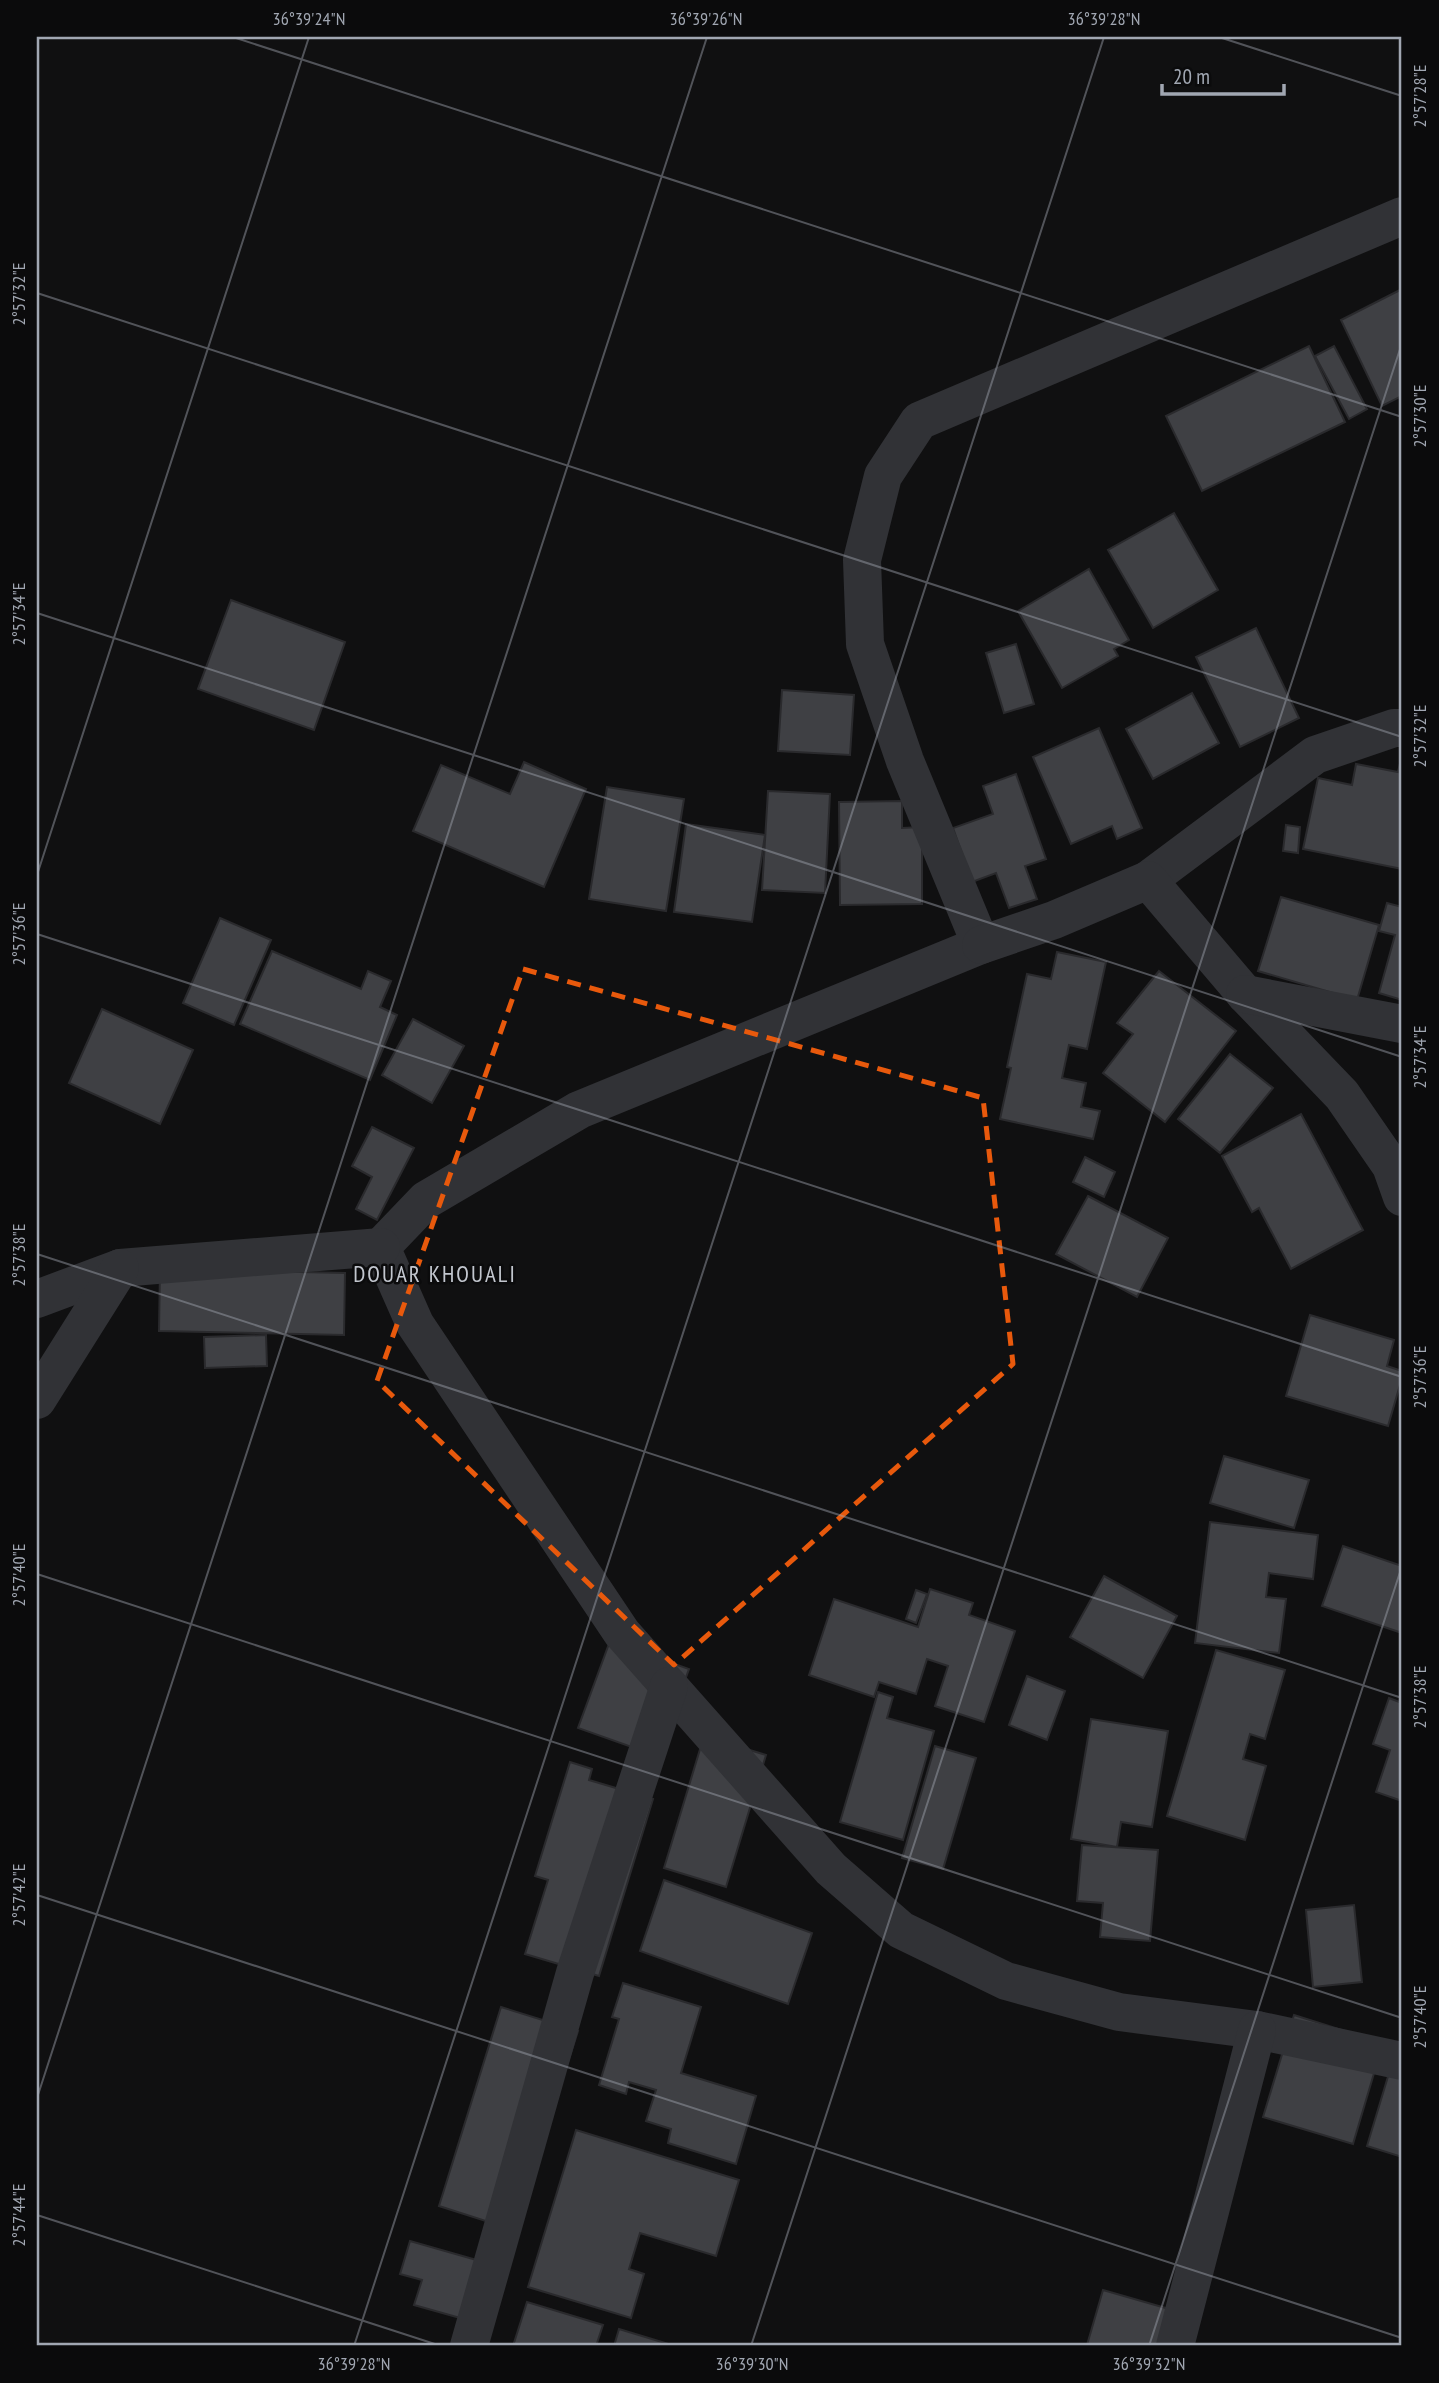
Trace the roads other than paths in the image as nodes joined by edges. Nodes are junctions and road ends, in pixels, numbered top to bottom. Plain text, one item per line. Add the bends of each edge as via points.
1 (1402, 216) edge
2 (1402, 728) edge
3 (1148, 880) junction
4 (981, 945) junction
5 (1245, 994) junction
6 (1402, 1024) edge
7 (1402, 1196) edge
8 (381, 1247) junction
9 (120, 1268) junction
10 (37, 1299) edge
11 (37, 1400) edge
12 (669, 1686) junction
13 (1257, 2030) junction
14 (1402, 2061) edge
15 (469, 2346) edge
16 (1175, 2346) edge

1 - 4 street via 919,421 883,476 862,560 865,644 905,761
2 - 3 street via 1315,755
3 - 4 street
3 - 5 street
4 - 8 street via 579,1110 426,1200
5 - 6 street
5 - 7 street via 1342,1096 1391,1166
8 - 9 street
8 - 12 street via 415,1324 622,1633
9 - 10 street
9 - 11 street
12 - 13 street via 831,1869 901,1930 1019,1985 1119,2012
12 - 15 street via 575,1973
13 - 14 street
13 - 16 street

